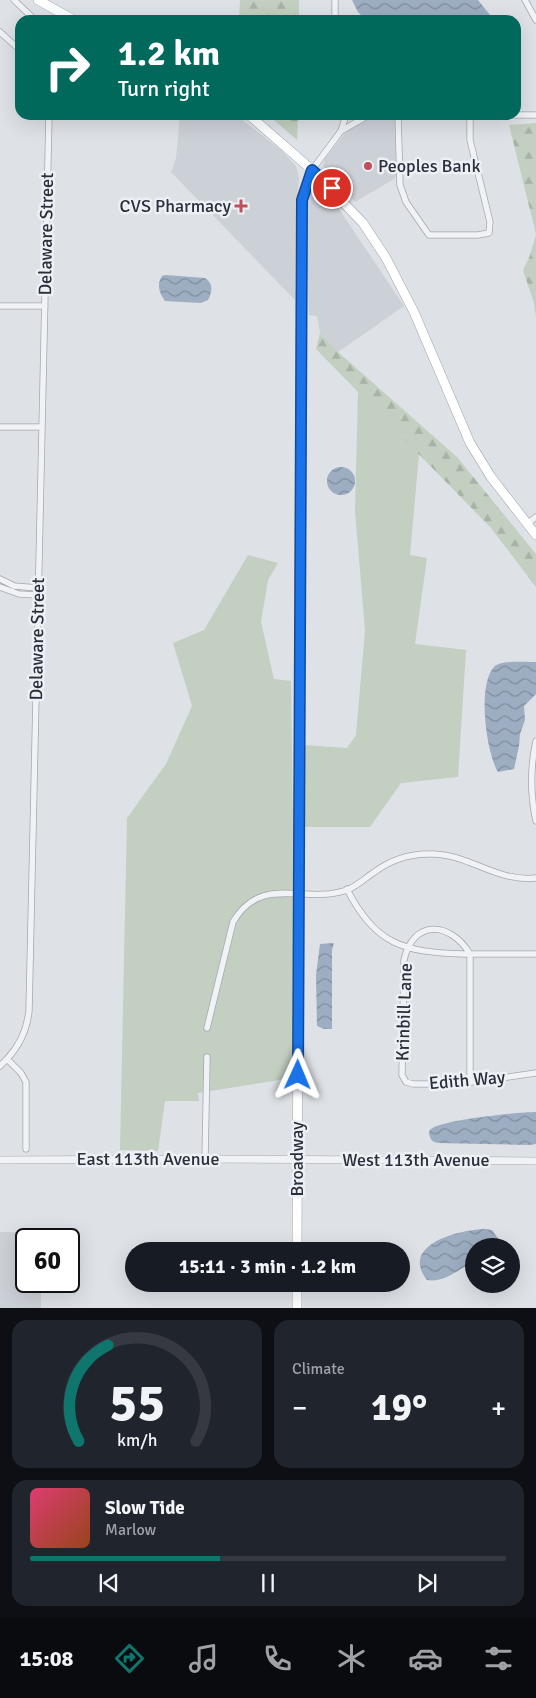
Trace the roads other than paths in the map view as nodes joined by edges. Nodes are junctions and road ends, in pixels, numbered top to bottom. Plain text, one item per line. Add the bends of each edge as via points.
1 (14, 0) edge
2 (38, 0) edge
3 (335, 0) edge
4 (525, 0) edge
5 (30, 15) edge
6 (65, 15) edge
7 (335, 15) edge
8 (536, 20) edge
9 (0, 32) edge
10 (15, 46) edge
11 (521, 115) edge
12 (536, 115) edge
13 (50, 120) edge
14 (255, 120) edge
15 (344, 120) edge
16 (361, 120) edge
17 (398, 120) edge
18 (470, 120) edge
19 (341, 131) junction
20 (312, 170) junction
21 (0, 306) edge
22 (45, 306) junction
23 (0, 427) edge
24 (42, 427) junction
25 (536, 517) edge
26 (527, 524) junction
27 (536, 535) edge
28 (0, 579) edge
29 (0, 587) edge
30 (38, 588) junction
31 (37, 595) junction
32 (536, 741) edge
33 (536, 821) edge
34 (536, 878) edge
35 (348, 890) junction
36 (298, 894) junction
37 (407, 948) junction
38 (470, 954) junction
39 (536, 954) edge
40 (207, 1028) dead end
41 (207, 1057) dead end
42 (7, 1059) junction
43 (0, 1066) edge
44 (536, 1072) edge
45 (402, 1076) joint
46 (470, 1083) junction
47 (26, 1149) dead end
48 (206, 1159) junction
49 (0, 1160) edge
50 (297, 1160) junction
51 (536, 1161) edge
52 (297, 1242) edge
53 (297, 1292) edge
54 (297, 1308) edge

1 - 5 street
2 - 6 main road
3 - 7 street
4 - 8 street
9 - 10 street
11 - 12 street
13 - 22 street, Delaware Street
14 - 20 main road
15 - 19 street
16 - 19 street
17 - 18 street via 400,185 406,202 429,235 478,235 489,233 490,222 470,140
19 - 20 street
20 - 26 main road via 363,223 378,246 414,312 470,442 491,477
20 - 36 main road, Broadway via 302,200 301,219
21 - 22 street
22 - 24 street, Delaware Street
23 - 24 street
24 - 30 street, Delaware Street
25 - 26 street
26 - 27 main road
28 - 30 street via 14,586
29 - 31 street via 19,594
30 - 31 street, Delaware Street
31 - 42 street, Delaware Street via 29,1011 21,1040
32 - 33 street via 530,776
34 - 35 street via 504,876 449,856 426,854 392,862
35 - 36 street
35 - 37 street via 374,929
36 - 40 street via 264,894 240,910 233,922
36 - 50 main road, Broadway
37 - 38 street
37 - 38 street via 423,932 438,930 456,936
37 - 45 street, Krinbill Lane via 404,960
38 - 39 street
38 - 46 street
41 - 48 street
42 - 43 street, Delaware Street
42 - 47 street via 26,1082
44 - 46 street, Edith Way
45 - 46 street, Edith Way via 406,1082 414,1084
48 - 49 street, East 113th Avenue
48 - 50 street, East 113th Avenue
50 - 51 street, West 113th Avenue
50 - 52 main road, Broadway
53 - 54 main road

